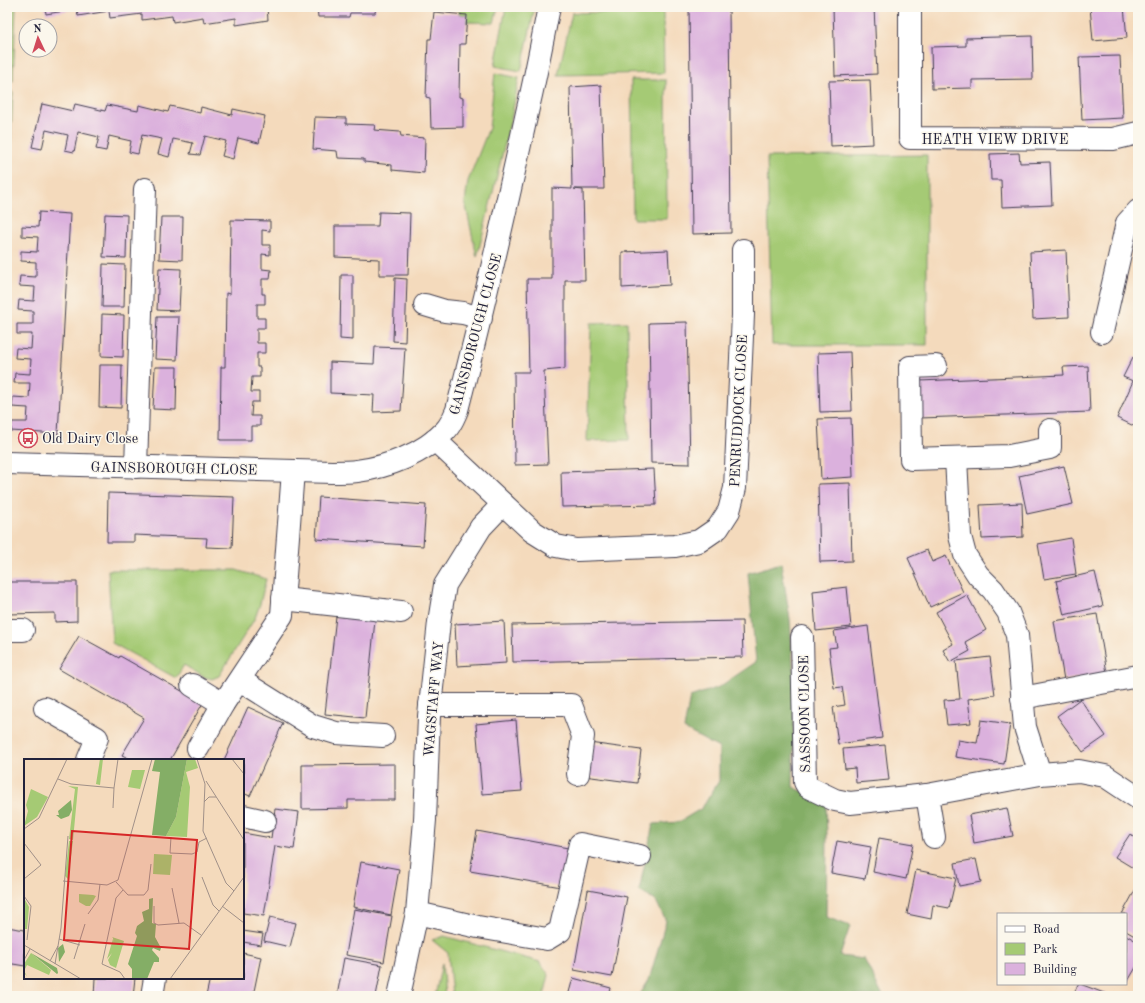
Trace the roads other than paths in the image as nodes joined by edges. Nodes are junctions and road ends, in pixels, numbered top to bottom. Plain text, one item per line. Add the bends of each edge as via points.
1 (549, 7) edge
2 (910, 7) edge
3 (1138, 133) edge
4 (145, 189) dead end
5 (1138, 211) edge
6 (743, 250) dead end
7 (424, 305) dead end
8 (481, 318) junction
9 (1102, 332) dead end
10 (936, 366) dead end
11 (1050, 430) dead end
12 (434, 440) junction
13 (956, 458) junction
14 (7, 463) edge
15 (136, 467) junction
16 (294, 470) junction
17 (503, 504) junction
18 (283, 599) junction
19 (401, 612) dead end
20 (802, 637) dead end
21 (1138, 676) edge
22 (240, 680) junction
23 (192, 685) dead end
24 (1022, 698) junction
25 (223, 704) junction
26 (430, 705) junction
27 (45, 708) dead end
28 (383, 736) dead end
29 (198, 748) dead end
30 (88, 759) edge
31 (578, 774) dead end
32 (1040, 774) junction
33 (928, 795) junction
34 (1138, 798) edge
35 (244, 816) edge
36 (265, 821) dead end
37 (934, 837) dead end
38 (640, 856) dead end
39 (418, 913) junction
40 (155, 979) edge
41 (152, 996) edge
42 (400, 996) edge

1 - 8 street, GAINSBOROUGH CLOSE
2 - 3 street, HEATH VIEW DRIVE via 910,138 1113,139
4 - 15 street
5 - 9 street via 1126,223
6 - 17 street, PENRUDDOCK CLOSE via 743,315 735,488 729,511 718,528 699,541 675,546 577,550 556,546 532,531
7 - 8 street
8 - 12 street, GAINSBOROUGH CLOSE via 457,410 446,430
10 - 13 street via 910,367 911,459
11 - 13 street via 1050,448 1009,456
12 - 16 street, GAINSBOROUGH CLOSE via 419,451 376,467 332,472
12 - 17 street, PENRUDDOCK CLOSE
13 - 24 street via 960,536 965,555 1008,612 1017,636
14 - 15 street, GAINSBOROUGH CLOSE
15 - 16 street, GAINSBOROUGH CLOSE
16 - 18 street
17 - 26 street, WAGSTAFF WAY via 481,527 445,585
18 - 19 street
18 - 22 street via 282,615
20 - 33 street, SASSOON CLOSE via 805,782 808,787 835,800 850,802
21 - 24 street
22 - 25 street
22 - 28 street via 313,726 336,732
23 - 25 street
24 - 32 street via 1025,727
25 - 29 street
26 - 31 street via 571,705 583,736
26 - 39 street, WAGSTAFF WAY
27 - 30 street via 97,738
32 - 33 street, SASSOON CLOSE
32 - 34 street, SASSOON CLOSE via 1079,771 1105,776
33 - 37 street
35 - 36 street
38 - 39 street via 580,844 560,931 547,939
39 - 42 street, WAGSTAFF WAY
40 - 41 street

